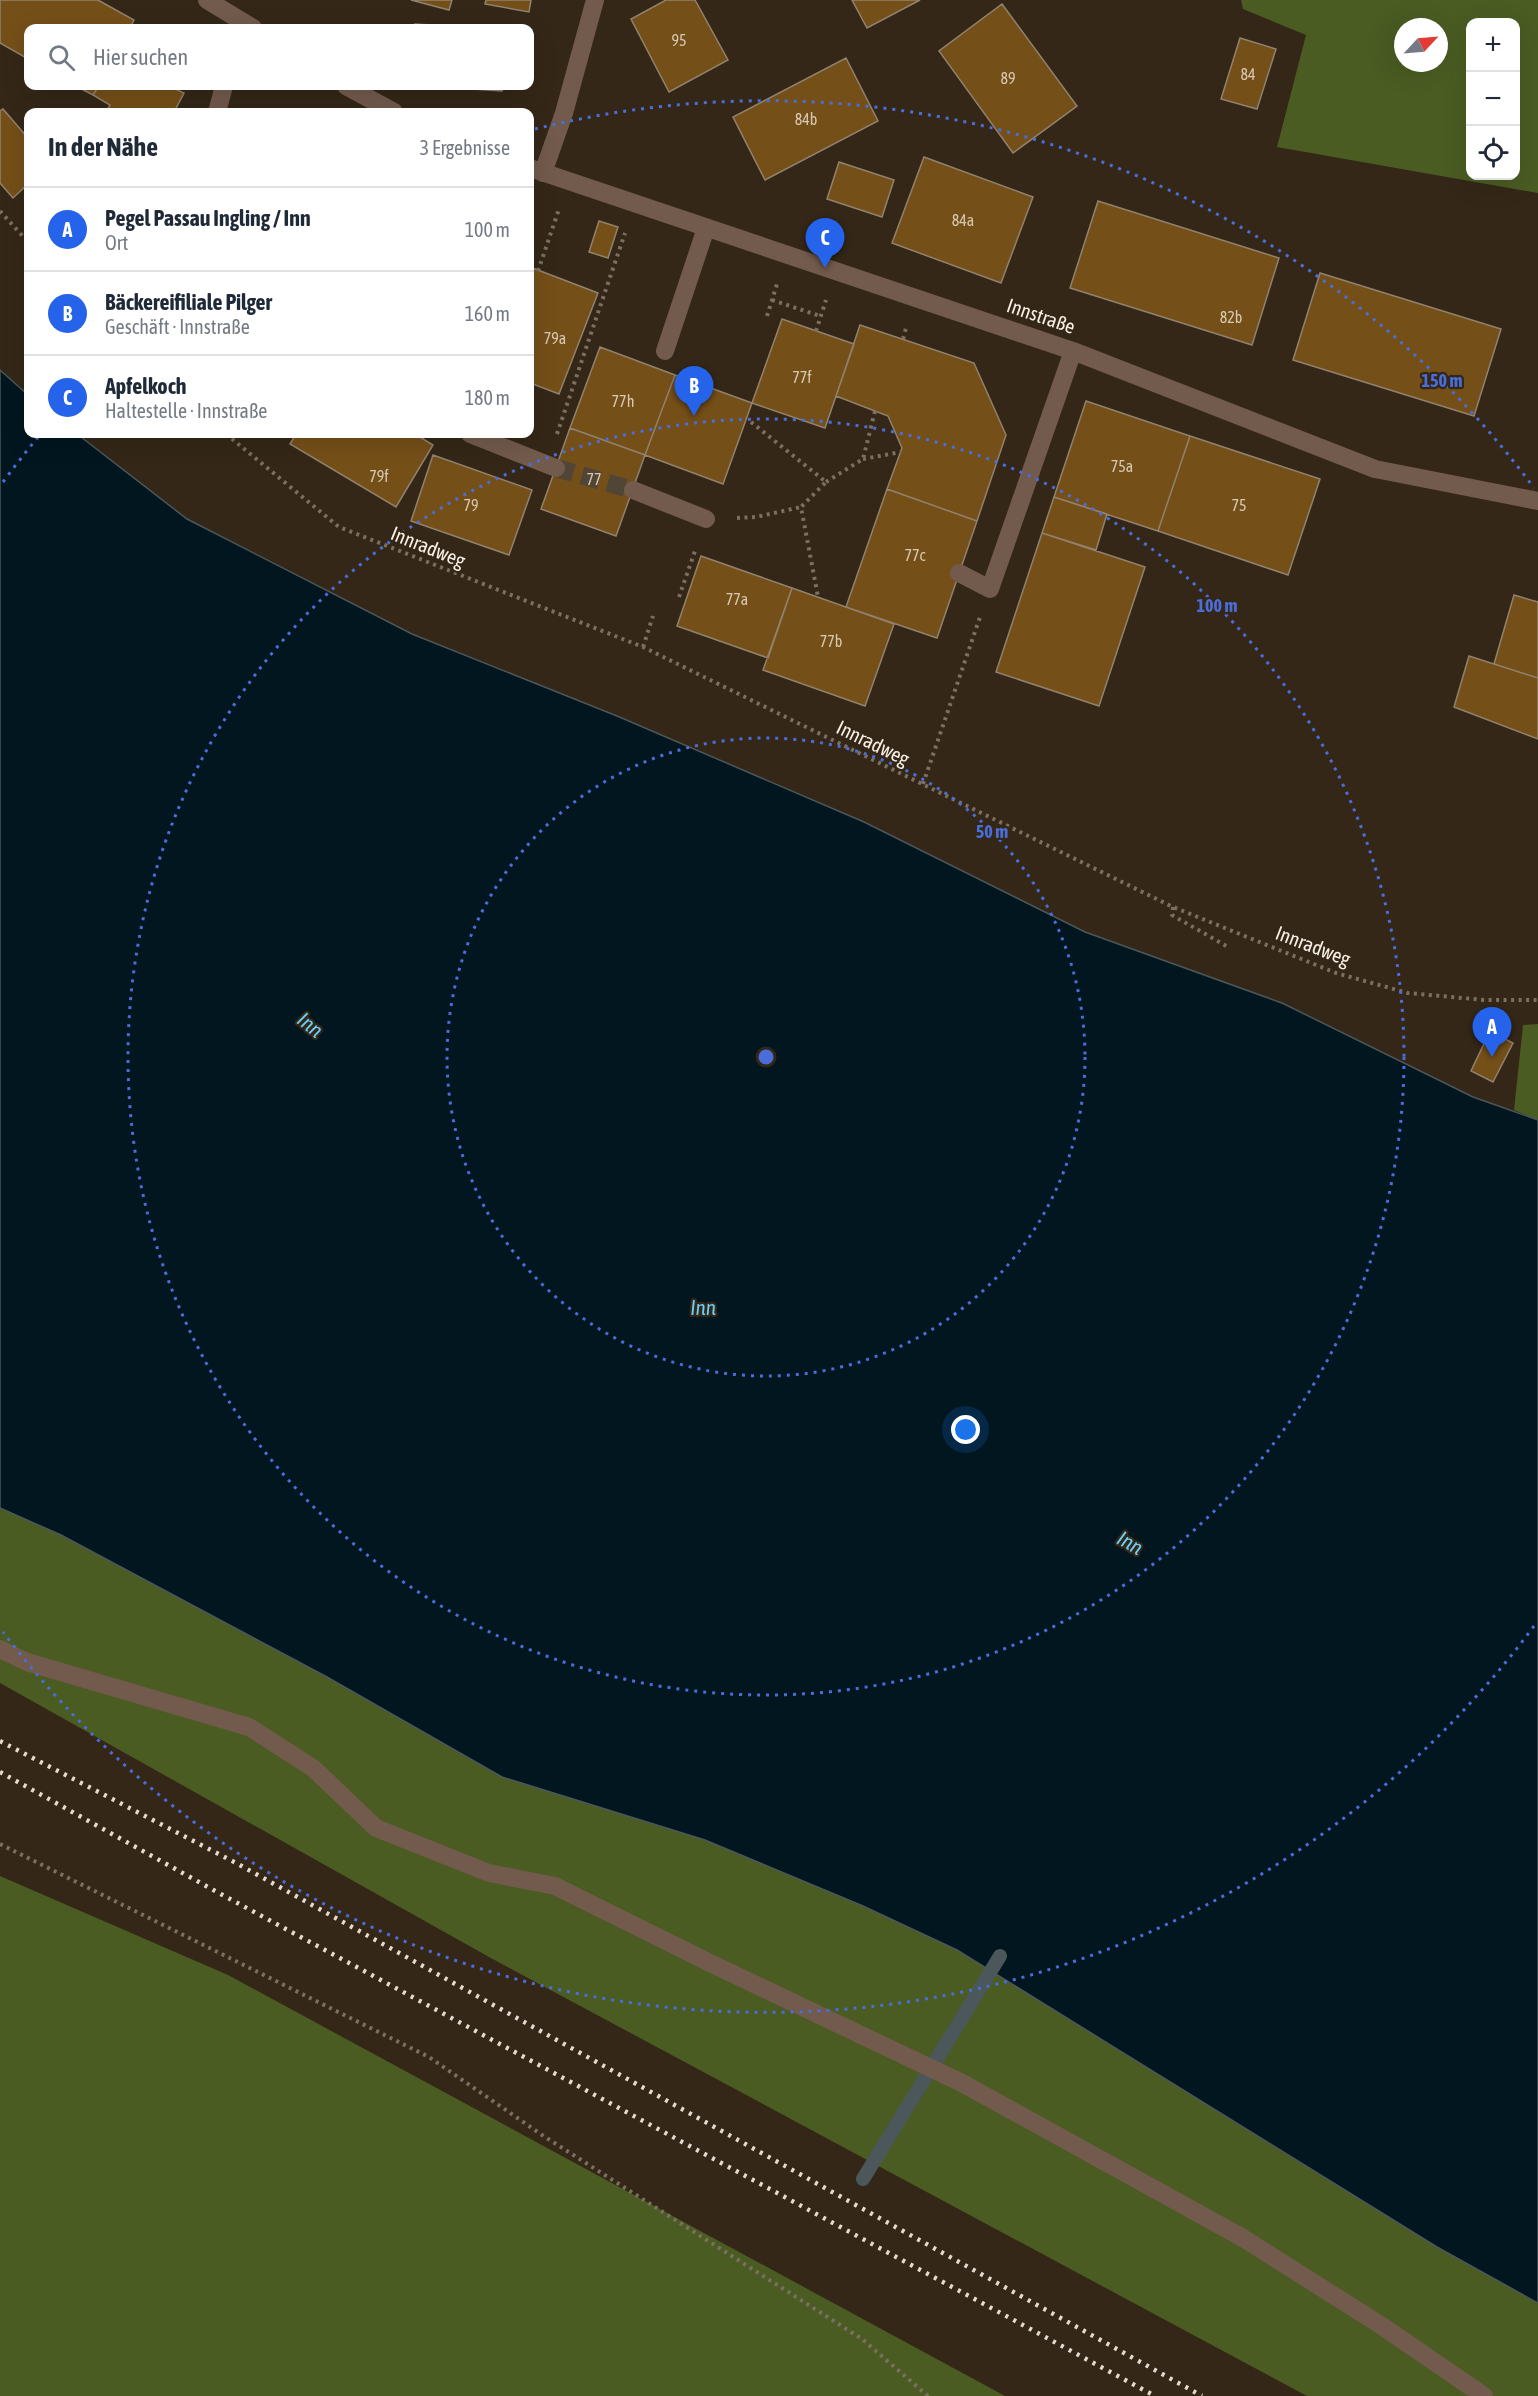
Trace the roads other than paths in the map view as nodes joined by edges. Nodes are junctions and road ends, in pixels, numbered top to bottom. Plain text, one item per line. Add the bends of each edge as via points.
1 (207, 0) edge
2 (595, 0) edge
3 (241, 24) edge
4 (223, 90) edge
5 (353, 90) edge
6 (218, 108) edge
7 (387, 108) edge
8 (536, 171) edge
9 (706, 228) junction
10 (665, 351) dead end
11 (1073, 351) junction
12 (480, 438) edge
13 (551, 466) tunnel mouth
14 (633, 490) tunnel mouth
15 (1538, 501) edge
16 (706, 519) dead end
17 (958, 573) dead end
18 (0, 1649) edge
19 (1484, 2396) edge

1 - 3 street
2 - 8 street via 564,113
4 - 6 street
5 - 7 street
8 - 9 street, Innstraße
9 - 10 street
9 - 11 street, Innstraße
11 - 15 street, Innstraße via 1375,469
11 - 17 street via 990,589
12 - 13 street
14 - 16 street
18 - 19 street via 27,1662 249,1727 314,1768 376,1828 489,1873 555,1886 962,2084 1243,2238

